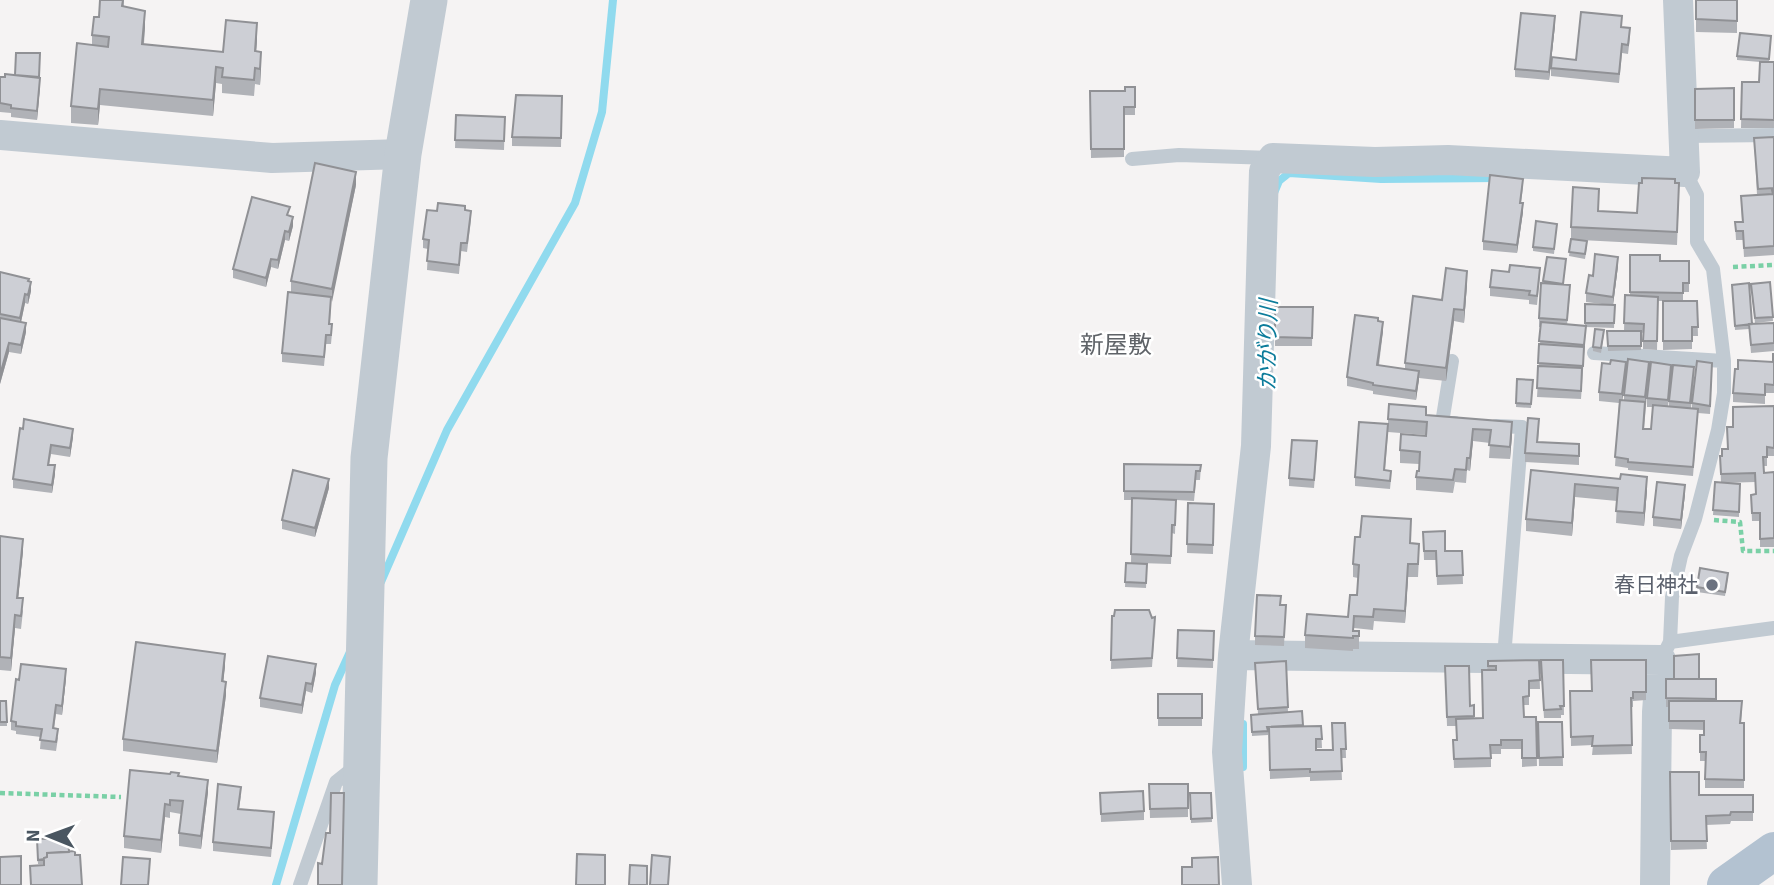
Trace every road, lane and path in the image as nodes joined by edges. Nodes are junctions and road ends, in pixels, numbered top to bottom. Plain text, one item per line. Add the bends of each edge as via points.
1 (429, 0) edge
2 (1678, 0) edge
3 (0, 135) edge
4 (1774, 135) edge
5 (1684, 136) junction
6 (403, 154) junction
7 (1273, 158) junction
8 (1132, 159) dead end
9 (1685, 172) junction
10 (1774, 265) edge
11 (1713, 269) junction
12 (1594, 353) edge
13 (1452, 361) edge
14 (1724, 361) junction
15 (1695, 519) junction
16 (1774, 551) edge
17 (1774, 628) edge
18 (1665, 651) junction
19 (1233, 655) junction
20 (1504, 658) junction
21 (362, 761) junction
22 (0, 793) edge
23 (121, 797) dead end
24 (1774, 851) edge
25 (300, 885) edge
26 (359, 885) edge
27 (1237, 885) edge
28 (1655, 885) edge
29 (1726, 885) edge

1 - 6 street
2 - 5 street
3 - 6 street via 272,158
4 - 5 lane
5 - 9 street
6 - 21 street via 369,458
7 - 8 lane via 1179,155
7 - 9 street via 1448,160
7 - 19 street via 1264,171 1256,446
9 - 11 lane via 1697,195 1697,242
10 - 11 path
11 - 14 lane
12 - 14 lane
13 - 20 lane via 1442,423 1522,427
14 - 15 lane via 1718,430
15 - 16 path via 1740,522 1743,551
15 - 18 lane via 1683,548
17 - 18 lane
18 - 20 street
18 - 28 street via 1657,712
19 - 20 street
19 - 27 street via 1227,752
21 - 25 lane via 336,782
21 - 26 street
22 - 23 path
24 - 29 main road

